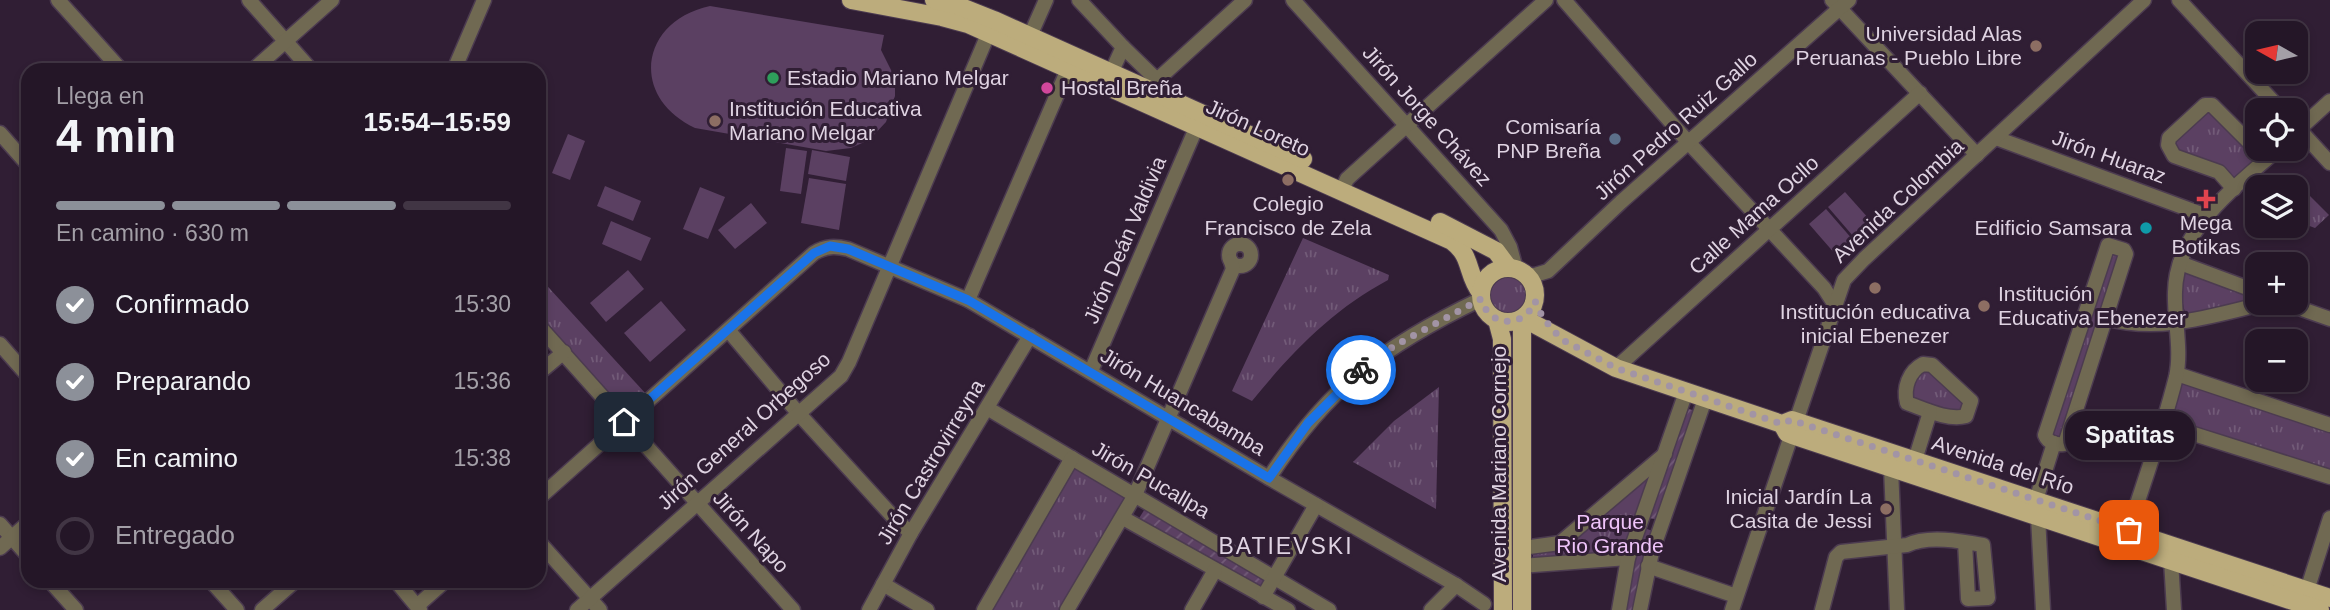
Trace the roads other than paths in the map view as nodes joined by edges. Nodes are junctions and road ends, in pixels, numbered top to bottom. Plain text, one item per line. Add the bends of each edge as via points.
1 (249, 0) edge
2 (332, 0) edge
3 (484, 0) edge
4 (851, 0) edge
5 (934, 0) edge
6 (1046, 0) edge
7 (1079, 0) edge
8 (1245, 0) edge
9 (1293, 0) edge
10 (1546, 0) edge
11 (1564, 0) edge
12 (2144, 0) edge
13 (2179, 0) edge
14 (65, 2) edge
15 (1840, 3) edge
16 (991, 27) junction
17 (1030, 36) junction
18 (286, 41) junction
19 (1123, 47) junction
20 (1071, 62) junction
21 (115, 63) edge
22 (261, 63) edge
23 (305, 63) edge
24 (457, 63) edge
25 (1111, 73) junction
26 (1154, 86) junction
27 (1920, 93) junction
28 (2270, 98) edge
29 (2330, 101) edge
30 (2308, 120) edge
31 (1407, 124) junction
32 (1196, 126) junction
33 (0, 133) edge
34 (1996, 138) junction
35 (2245, 138) edge
36 (2308, 140) edge
37 (1689, 142) junction
38 (1977, 155) junction
39 (21, 157) edge
40 (2264, 161) edge
41 (2330, 163) edge
42 (1344, 184) junction
43 (2234, 189) junction
44 (2207, 216) junction
45 (1770, 229) junction
46 (2180, 263) junction
47 (1235, 265) dead end
48 (891, 267) junction
49 (1517, 270) junction
50 (2245, 287) edge
51 (1481, 296) junction
52 (968, 300) junction
53 (1535, 301) junction
54 (1835, 305) junction
55 (2245, 308) edge
56 (2308, 311) edge
57 (2106, 318) junction
58 (1522, 319) junction
59 (2330, 319) edge
60 (1497, 320) junction
61 (2178, 323) junction
62 (729, 331) junction
63 (546, 333) edge
64 (1030, 336) junction
65 (1561, 339) junction
66 (0, 344) edge
67 (564, 352) junction
68 (546, 367) edge
69 (21, 368) edge
70 (1616, 368) junction
71 (1091, 371) junction
72 (2177, 374) junction
73 (1502, 382) junction
74 (1522, 382) junction
75 (1686, 392) junction
76 (1705, 398) junction
77 (987, 408) junction
78 (1930, 412) junction
79 (799, 414) junction
80 (1168, 419) junction
81 (624, 422) junction
82 (2162, 424) junction
83 (2330, 425) edge
84 (1790, 427) junction
85 (2054, 443) junction
86 (1666, 453) junction
87 (1072, 458) junction
88 (1916, 460) junction
89 (1893, 461) junction
90 (2330, 477) edge
91 (1269, 478) junction
92 (546, 492) edge
93 (1135, 495) junction
94 (697, 503) junction
95 (1316, 505) junction
96 (2037, 509) junction
97 (1123, 518) junction
98 (2330, 518) edge
99 (1641, 521) junction
100 (0, 524) edge
101 (1660, 528) junction
102 (21, 530) edge
103 (911, 533) junction
104 (2126, 537) junction
105 (12, 538) junction
106 (1900, 546) junction
107 (1965, 547) junction
108 (0, 548) edge
109 (21, 548) edge
110 (546, 550) edge
111 (1522, 557) junction
112 (1628, 558) junction
113 (2171, 560) junction
114 (1648, 566) junction
115 (1215, 570) junction
116 (1275, 577) junction
117 (883, 584) junction
118 (1456, 585) junction
119 (56, 588) edge
120 (217, 588) edge
121 (287, 588) edge
122 (402, 588) edge
123 (438, 588) edge
124 (1263, 597) junction
125 (2305, 597) junction
126 (2330, 598) edge
127 (590, 599) junction
128 (1522, 602) edge
129 (1503, 603) edge
130 (1734, 603) edge
131 (1481, 607) edge
132 (418, 608) edge
133 (76, 610) edge
134 (237, 610) edge
135 (262, 610) edge
136 (577, 610) edge
137 (600, 610) edge
138 (793, 610) edge
139 (869, 610) edge
140 (927, 610) edge
141 (984, 610) edge
142 (1068, 610) edge
143 (1192, 610) edge
144 (1288, 610) edge
145 (1329, 610) edge
146 (1431, 610) edge
147 (1619, 610) edge
148 (1640, 610) edge
149 (1822, 610) edge
150 (1896, 610) edge
151 (2043, 610) edge
152 (2174, 610) edge
153 (2320, 610) edge

1 - 18 street
2 - 18 street
3 - 24 street
4 - 16 main road
5 - 16 main road via 956,5
6 - 17 street
7 - 19 street, Jirón Loreto
8 - 26 street
9 - 31 street, Jirón Jorge Chávez
10 - 31 street
11 - 37 street
12 - 34 street, Avenida Colombia
13 - 28 street
14 - 21 street
15 - 27 street
15 - 37 street, Jirón Pedro Ruiz Gallo
16 - 17 main road, Jirón Loreto
16 - 20 main road, Jirón Loreto
16 - 48 street, Jirón General Orbegoso
17 - 20 main road, Jirón Loreto
18 - 22 street
18 - 23 street
19 - 25 street
19 - 26 street, Jirón Loreto
20 - 25 main road, Jirón Loreto
20 - 32 main road, Jirón Loreto
20 - 52 street
25 - 26 main road, Jirón Loreto
26 - 42 main road, Jirón Loreto
27 - 38 street
27 - 45 street, Calle Mama Ocllo
29 - 30 street
31 - 42 street
31 - 49 street, Jirón Jorge Chávez via 1501,230
32 - 42 main road, Jirón Loreto
32 - 71 street, Jirón Deán Valdivia
33 - 39 street
34 - 38 street, Avenida Colombia
34 - 44 street, Jirón Huaraz
35 - 43 street via 2212,105 2205,105 2169,138 2174,156 2219,172
36 - 41 street
37 - 45 street
37 - 49 street, Jirón Pedro Ruiz Gallo via 1548,271 1535,275
38 - 54 street, Avenida Colombia via 1850,272
40 - 43 street
42 - 49 main road, Jirón Loreto via 1485,244
42 - 51 main road, Jirón Loreto via 1452,241 1466,255
43 - 44 street
44 - 46 street via 2193,233
45 - 54 street
45 - 70 street, Calle Mama Ocllo
46 - 50 street
46 - 61 street via 2175,287
47 - 80 street
48 - 52 street, Jirón Huancabamba
48 - 62 street, Jirón Huancabamba via 848,249 821,248
48 - 79 street, Jirón General Orbegoso via 841,376
49 - 51 main road via 1493,272 1486,278
49 - 53 main road via 1534,287
51 - 60 main road via 1486,312
51 - 91 street via 1394,346 1355,375 1308,423
52 - 64 street, Jirón Huancabamba
53 - 58 main road
53 - 65 main road, Avenida del Río
54 - 84 street, Avenida Colombia
55 - 61 street
56 - 59 street
57 - 61 street via 2139,325
57 - 85 street via 2066,442
57 - 85 street via 2126,254 2111,245 2105,247 2045,435
58 - 60 main road
58 - 65 main road, Avenida del Río
58 - 74 main road, Avenida Mariano Cornejo
60 - 73 main road, Avenida Mariano Cornejo
61 - 72 street
62 - 79 street
62 - 81 street, Jirón Huancabamba
63 - 67 street, Jirón Napo
64 - 71 street, Jirón Huancabamba
64 - 77 street, Jirón Castrovirreyna
65 - 70 main road, Avenida del Río
66 - 69 street
67 - 68 street
67 - 81 street, Jirón Napo
70 - 75 main road, Avenida del Río
71 - 80 street, Jirón Huancabamba
72 - 82 street
72 - 83 street
73 - 74 main road
73 - 129 main road, Avenida Mariano Cornejo
74 - 111 main road, Avenida Mariano Cornejo
75 - 76 main road, Avenida del Río
75 - 86 street
76 - 84 main road, Avenida del Río
76 - 101 street
77 - 87 street, Jirón Pucallpa
77 - 103 street, Jirón Castrovirreyna
78 - 78 street via 1963,418 1971,401 1932,365 1923,364 1912,371 1905,399
78 - 88 street
79 - 94 street, Jirón General Orbegoso
79 - 103 street
80 - 91 street, Jirón Huancabamba
80 - 93 street
81 - 92 street, Jirón Huancabamba
81 - 94 street, Jirón Napo
82 - 90 street
82 - 104 street
84 - 89 main road, Avenida del Río
84 - 130 street, Avenida Colombia
85 - 96 street
86 - 99 street
86 - 111 street via 1560,543
87 - 93 street, Jirón Pucallpa
87 - 141 street
88 - 89 main road, Avenida del Río
88 - 96 main road, Avenida del Río
89 - 96 main road, Avenida del Río
89 - 106 street
91 - 95 street, Jirón Huancabamba
93 - 97 street
93 - 116 street, Jirón Pucallpa
94 - 127 street, Jirón General Orbegoso
94 - 138 street, Jirón Napo
95 - 116 street
95 - 118 street, Jirón Huancabamba
96 - 104 main road, Avenida del Río
96 - 151 street
97 - 115 street
97 - 142 street
98 - 125 street
99 - 101 street
99 - 112 street
100 - 105 street
101 - 114 street
102 - 105 street
103 - 117 street, Jirón Castrovirreyna
104 - 113 main road, Avenida del Río
104 - 125 main road, Avenida del Río
105 - 108 street
105 - 109 street
106 - 107 street
106 - 149 street via 1841,552
106 - 150 street
107 - 107 street via 1968,599 1989,596 1985,548
110 - 127 street
111 - 112 street
111 - 128 main road, Avenida Mariano Cornejo
112 - 147 street
113 - 125 main road, Avenida del Río
113 - 152 street
114 - 130 street
114 - 148 street
115 - 124 street
115 - 143 street
116 - 124 street
116 - 145 street, Jirón Pucallpa
117 - 139 street, Jirón Castrovirreyna
117 - 140 street
118 - 131 street, Jirón Huancabamba
118 - 146 street
119 - 133 street
120 - 134 street
121 - 135 street
122 - 132 street
123 - 132 street
124 - 144 street
125 - 126 main road, Avenida del Río
125 - 153 main road, Avenida del Río
127 - 136 street, Jirón General Orbegoso
127 - 137 street
128 - 129 main road via 1512,590
129 - 131 street

